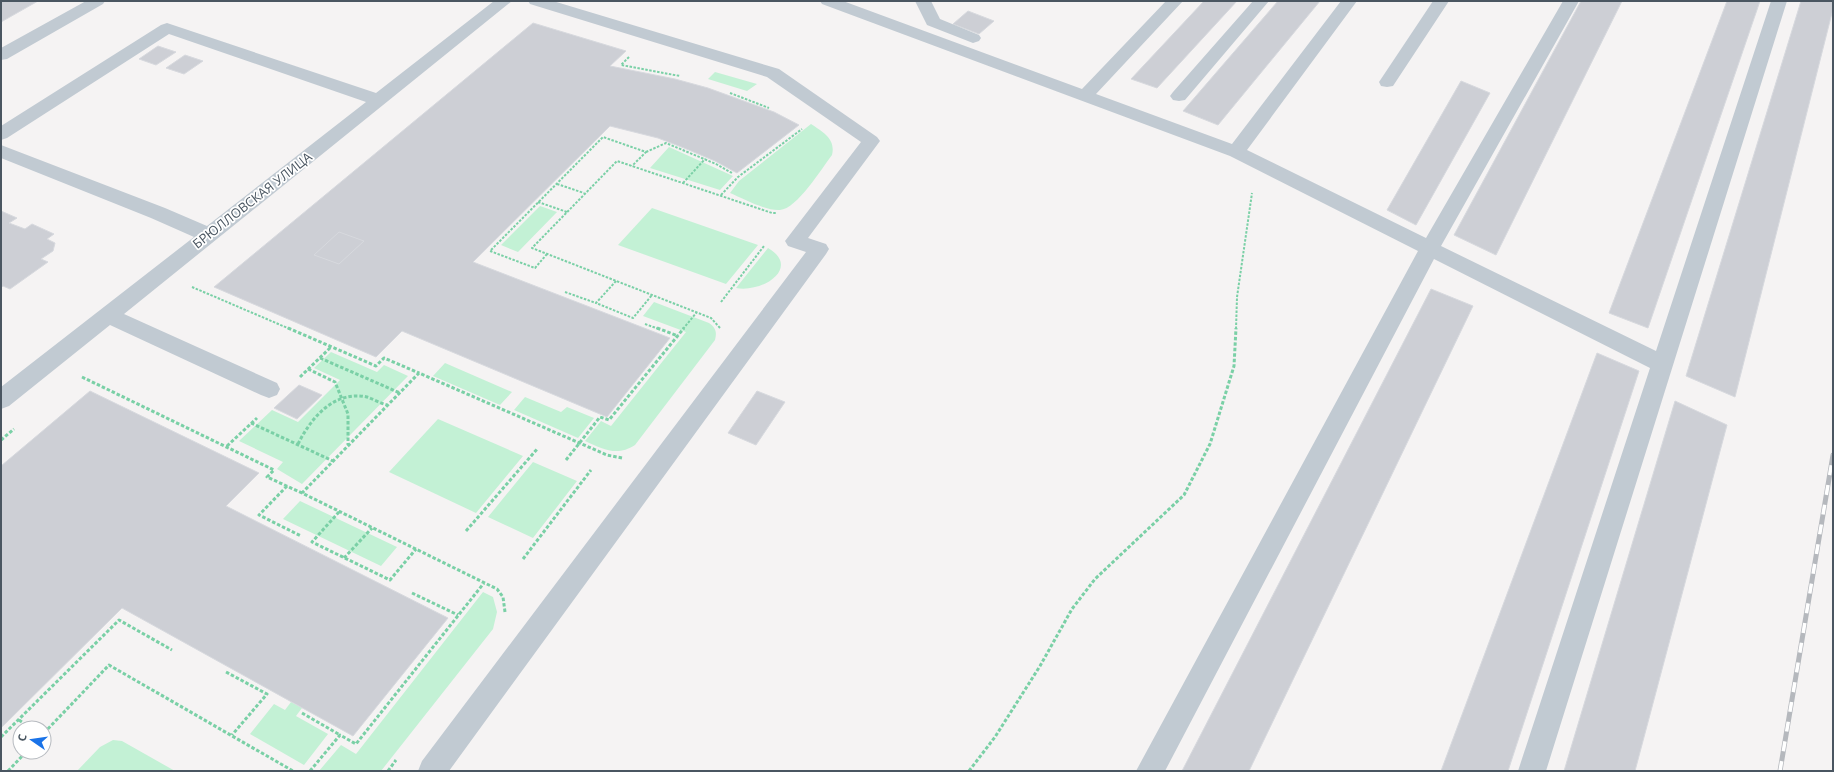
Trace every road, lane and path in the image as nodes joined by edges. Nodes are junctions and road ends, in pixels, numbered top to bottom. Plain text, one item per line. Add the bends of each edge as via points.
1 (97, 1) edge
2 (504, 1) edge
3 (536, 1) edge
4 (828, 1) edge
5 (924, 1) edge
6 (1175, 1) edge
7 (1261, 1) edge
8 (1349, 1) edge
9 (1441, 1) edge
10 (1571, 1) edge
11 (1779, 1) edge
12 (973, 38) dead end
13 (1, 55) edge
14 (1386, 82) dead end
15 (730, 93) dead end
16 (1179, 96) dead end
17 (1084, 97) junction
18 (378, 100) junction
19 (756, 102) dead end
20 (808, 125) dead end
21 (1, 134) edge
22 (1, 151) edge
23 (646, 152) junction
24 (1236, 152) junction
25 (705, 159) junction
26 (1258, 163) junction
27 (632, 166) junction
28 (732, 173) dead end
29 (683, 183) junction
30 (557, 184) junction
31 (584, 193) junction
32 (721, 195) junction
33 (538, 202) junction
34 (567, 212) junction
35 (778, 213) dead end
36 (208, 235) junction
37 (765, 246) dead end
38 (1430, 248) junction
39 (548, 254) junction
40 (616, 281) junction
41 (190, 286) dead end
42 (565, 292) dead end
43 (652, 295) junction
44 (720, 302) dead end
45 (596, 303) junction
46 (697, 312) junction
47 (107, 315) junction
48 (645, 324) dead end
49 (722, 330) dead end
50 (678, 336) junction
51 (331, 347) junction
52 (320, 358) junction
53 (1662, 364) junction
54 (308, 369) junction
55 (419, 373) junction
56 (80, 376) dead end
57 (300, 378) dead end
58 (269, 389) dead end
59 (400, 393) junction
60 (341, 398) junction
61 (1, 400) edge
62 (387, 405) junction
63 (260, 414) dead end
64 (251, 423) junction
65 (579, 443) junction
66 (298, 444) junction
67 (227, 446) junction
68 (348, 446) junction
69 (538, 448) dead end
70 (624, 458) dead end
71 (566, 460) dead end
72 (333, 461) junction
73 (591, 470) dead end
74 (287, 486) junction
75 (302, 493) junction
76 (339, 512) junction
77 (372, 528) junction
78 (466, 531) dead end
79 (301, 536) dead end
80 (416, 549) junction
81 (344, 558) junction
82 (523, 559) dead end
83 (484, 583) junction
84 (412, 593) dead end
85 (458, 615) junction
86 (502, 618) dead end
87 (172, 650) dead end
88 (226, 672) dead end
89 (302, 713) dead end
90 (18, 720) edge
91 (52, 725) edge
92 (12, 726) edge
93 (340, 735) junction
94 (232, 736) junction
95 (1, 737) edge
96 (397, 759) dead end
97 (18, 760) edge
98 (8, 771) edge
99 (293, 771) edge
100 (310, 771) edge
101 (388, 771) edge
102 (432, 771) edge
103 (969, 771) edge
104 (1150, 771) edge
105 (1532, 771) edge

1 - 13 street
2 - 18 street, БРЮЛЛОВСКАЯ УЛИЦА
3 - 102 street via 773,73 871,141 795,241 819,249
4 - 17 street
5 - 12 street via 933,22
6 - 17 street
7 - 16 street
8 - 24 street
9 - 14 street
10 - 38 street
11 - 53 street
15 - 19 path
17 - 24 street
18 - 21 street via 167,28
18 - 36 street, БРЮЛЛОВСКАЯ УЛИЦА
20 - 32 path via 738,177
22 - 36 street
23 - 25 path via 666,143
23 - 27 path
23 - 30 path via 603,137
24 - 26 street
25 - 28 path
25 - 29 path
26 - 38 street
26 - 103 path via 1237,297 1234,366 1210,444 1184,495 1095,579 1072,609 995,737
27 - 29 path
27 - 31 path via 617,160
29 - 32 path
30 - 31 path
30 - 33 path
31 - 34 path
32 - 35 path
33 - 34 path
33 - 39 path via 490,252 535,268
34 - 39 path via 532,248
36 - 47 street, БРЮЛЛОВСКАЯ УЛИЦА
37 - 44 path
38 - 53 street
38 - 104 street
39 - 40 path
40 - 43 path
40 - 45 path
41 - 51 path
42 - 45 path
43 - 45 path via 634,318
43 - 46 path
46 - 49 path via 711,318
46 - 50 path
47 - 58 street
47 - 61 street, БРЮЛЛОВСКАЯ УЛИЦА
48 - 50 path
50 - 65 path via 609,420 600,417
51 - 52 path
51 - 55 path via 376,366 384,358
52 - 54 path
52 - 59 path
53 - 105 street
54 - 57 path
54 - 60 path via 335,382
55 - 59 path
55 - 65 path
56 - 67 path
59 - 62 path
60 - 62 path via 366,397
60 - 66 path via 317,414
60 - 68 path via 348,414
62 - 68 path
63 - 64 path
64 - 66 path
64 - 67 path
65 - 70 path via 607,455
65 - 71 path
66 - 72 path
67 - 74 path via 274,470 267,478
68 - 72 path
69 - 78 path
72 - 75 path
73 - 82 path
74 - 75 path
74 - 79 path via 259,515
75 - 76 path
76 - 77 path
76 - 81 path via 312,542
77 - 80 path
77 - 81 path
80 - 81 path via 390,580
80 - 83 path
83 - 85 path
83 - 86 path via 497,589 503,596 505,611
84 - 85 path
85 - 93 path via 356,744
87 - 90 path via 119,620
88 - 94 path via 267,694
89 - 93 path
91 - 94 path via 110,665
92 - 95 path
93 - 100 path
94 - 99 path
96 - 101 path
97 - 98 path

